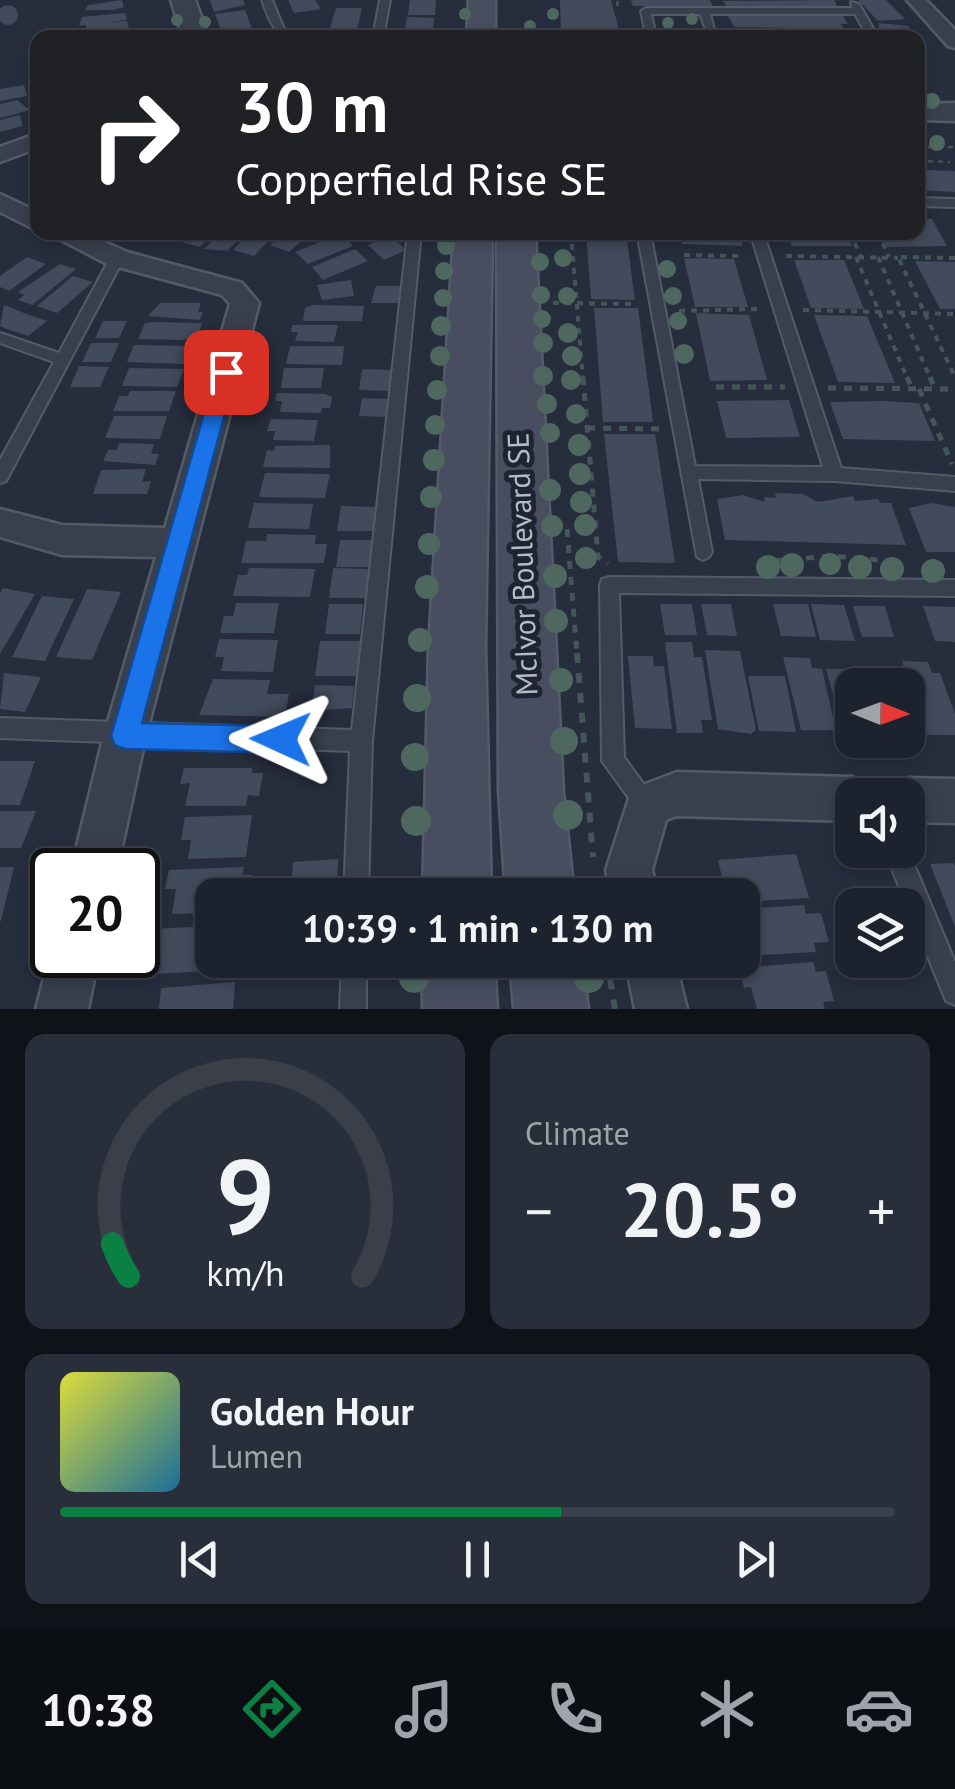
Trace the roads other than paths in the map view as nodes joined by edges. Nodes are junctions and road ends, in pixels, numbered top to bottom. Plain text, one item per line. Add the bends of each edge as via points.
1 (183, 0) edge
2 (267, 0) edge
3 (386, 0) edge
4 (482, 0) edge
5 (850, 0) edge
6 (916, 0) edge
7 (704, 10) junction
8 (858, 11) junction
9 (193, 30) edge
10 (280, 30) edge
11 (380, 30) edge
12 (480, 30) edge
13 (650, 30) edge
14 (711, 30) edge
15 (865, 30) edge
16 (955, 42) edge
17 (925, 112) edge
18 (955, 112) edge
19 (925, 137) edge
20 (30, 143) edge
21 (953, 148) edge
22 (0, 156) edge
23 (0, 202) edge
24 (925, 202) edge
25 (955, 203) edge
26 (30, 219) edge
27 (77, 240) edge
28 (415, 240) edge
29 (472, 240) edge
30 (516, 240) edge
31 (644, 240) edge
32 (759, 240) edge
33 (117, 258) junction
34 (0, 338) edge
35 (64, 360) junction
36 (688, 472) junction
37 (834, 474) junction
38 (0, 476) edge
39 (955, 484) edge
40 (0, 522) edge
41 (180, 543) junction
42 (703, 552) dead end
43 (955, 588) edge
44 (0, 728) edge
45 (125, 736) junction
46 (361, 741) junction
47 (835, 799) edge
48 (925, 800) edge
49 (955, 800) edge
50 (648, 805) junction
51 (99, 848) edge
52 (903, 868) edge
53 (357, 878) edge
54 (457, 878) edge
55 (538, 878) edge
56 (631, 878) edge
57 (69, 978) edge
58 (353, 978) edge
59 (459, 978) edge
60 (548, 978) edge
61 (654, 978) edge
62 (955, 992) edge
63 (62, 1009) edge
64 (352, 1009) edge
65 (460, 1009) edge
66 (551, 1009) edge
67 (661, 1009) edge

1 - 9 street
2 - 10 lane
3 - 11 lane
4 - 12 main road
5 - 8 lane
6 - 16 street
7 - 8 lane
7 - 13 lane via 646,10
7 - 14 lane
8 - 15 lane
17 - 18 street
19 - 21 street
20 - 22 street
23 - 26 street
24 - 25 lane
27 - 33 street
28 - 46 lane
29 - 54 main road, McIvor Boulevard SE via 457,646
30 - 55 main road, McIvor Boulevard SE via 530,792
31 - 36 lane
32 - 37 lane
33 - 35 lane
33 - 41 street via 232,289 245,304
34 - 35 lane
35 - 38 lane
36 - 37 lane
36 - 42 lane
37 - 39 lane
40 - 41 street via 62,540
41 - 45 street
43 - 50 lane via 609,586 613,761
44 - 45 lane
45 - 46 lane
45 - 51 street
46 - 53 lane
47 - 50 street via 677,794
48 - 49 street
50 - 56 street
52 - 62 lane
57 - 63 street
58 - 64 lane
59 - 65 main road
60 - 66 main road
61 - 67 street

